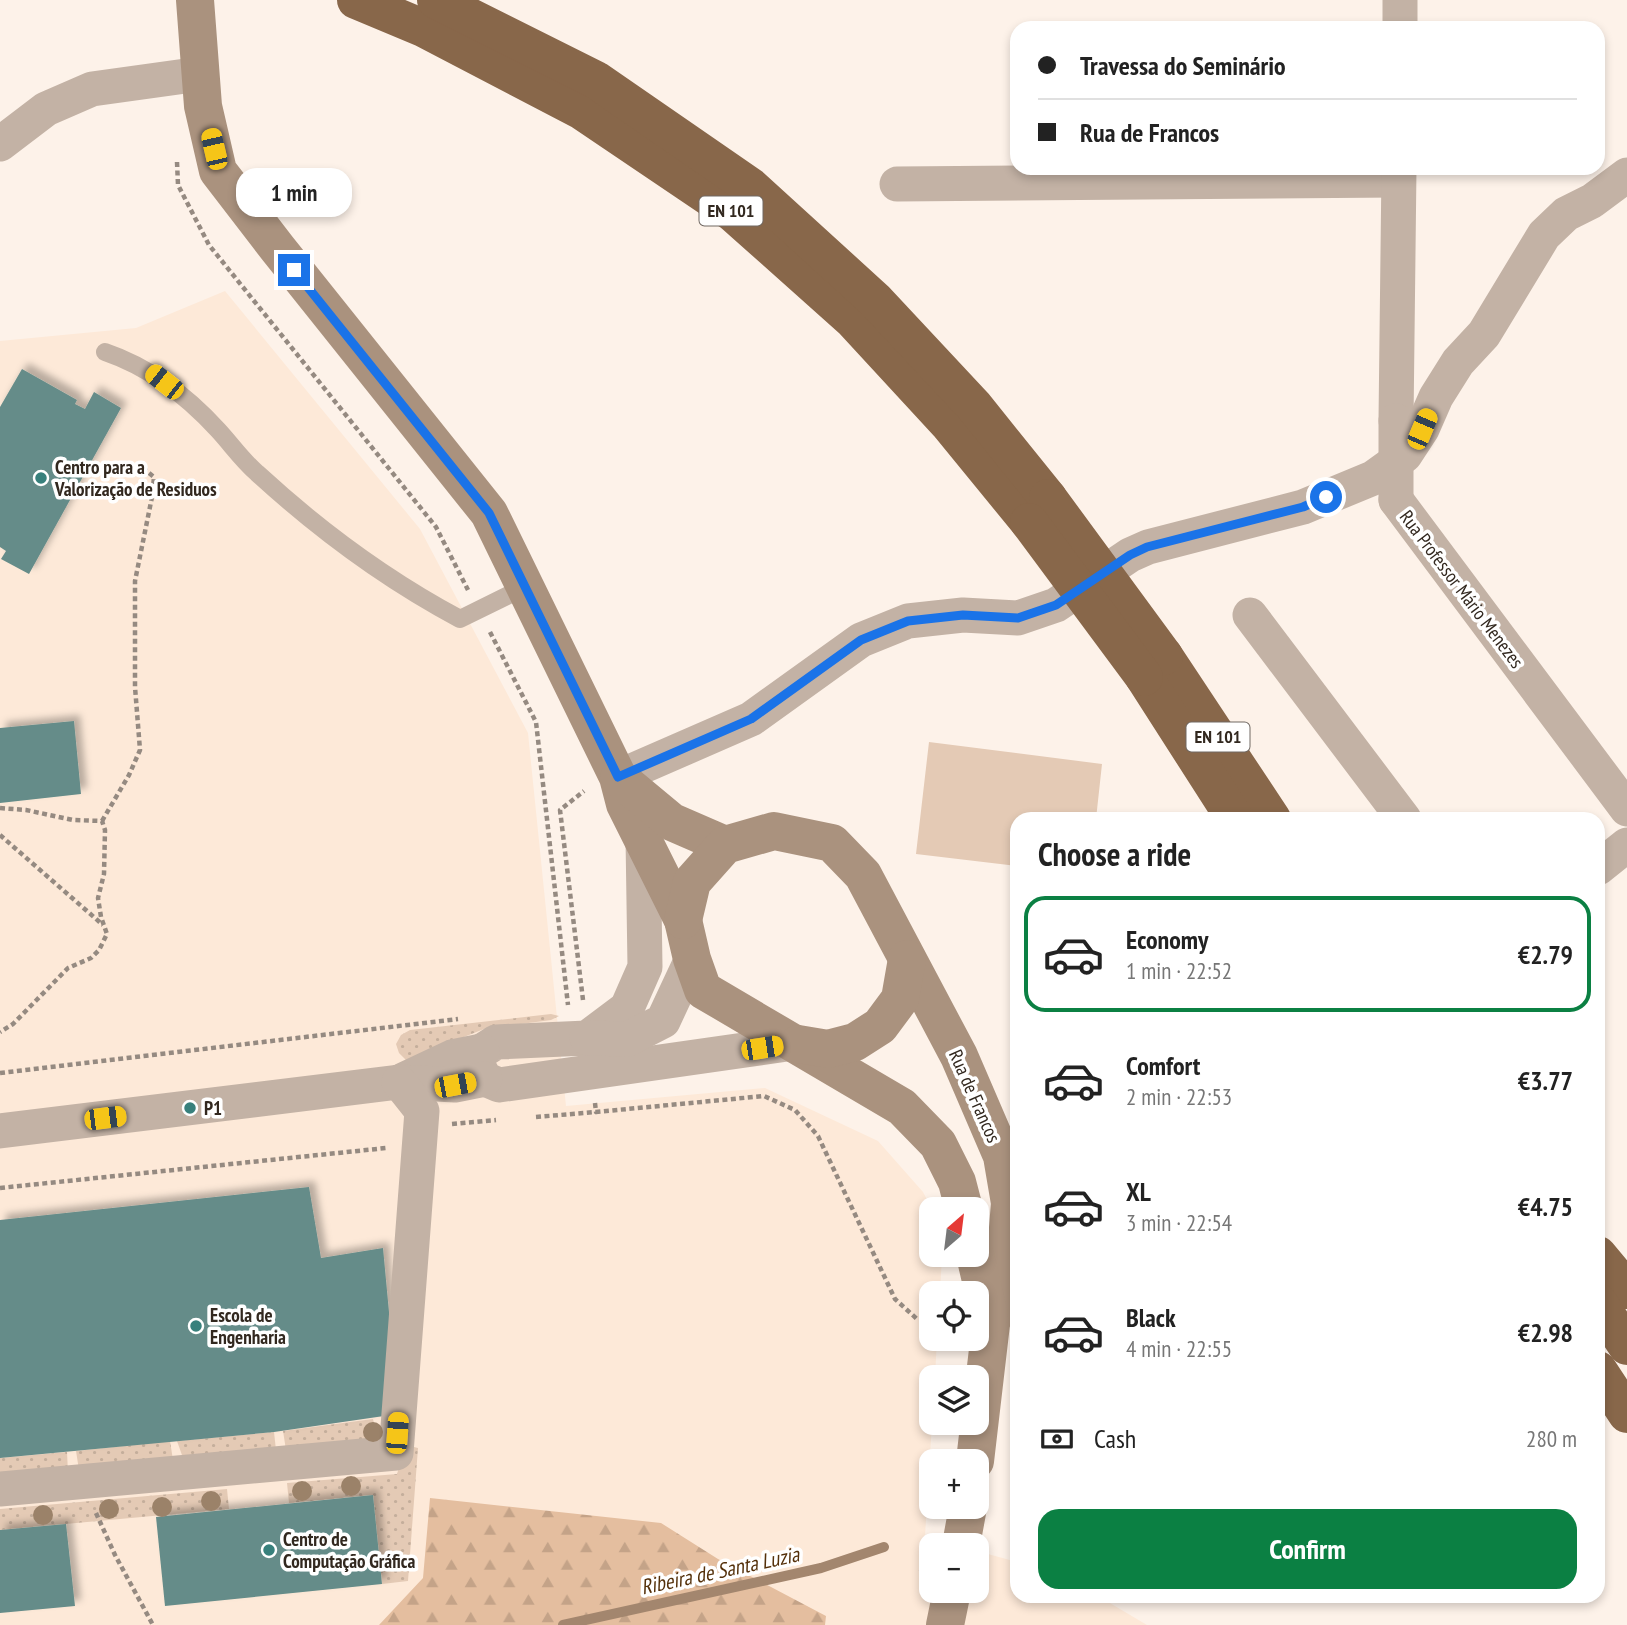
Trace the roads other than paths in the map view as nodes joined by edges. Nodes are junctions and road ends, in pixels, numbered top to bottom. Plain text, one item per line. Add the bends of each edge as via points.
1 (356, 0) edge
2 (436, 0) edge
3 (1401, 0) edge
4 (195, 8) edge
5 (1400, 21) edge
6 (200, 74) junction
7 (0, 145) edge
8 (1349, 175) edge
9 (1399, 175) edge
10 (1627, 175) edge
11 (897, 184) dead end
12 (105, 352) dead end
13 (1039, 510) junction
14 (525, 587) junction
15 (1250, 615) dead end
16 (1154, 666) junction
17 (618, 777) junction
18 (1627, 809) edge
19 (1231, 812) edge
20 (1267, 812) edge
21 (1399, 812) edge
22 (643, 838) junction
23 (725, 845) junction
24 (1627, 845) edge
25 (1605, 862) edge
26 (683, 920) junction
27 (692, 959) junction
28 (907, 959) junction
29 (577, 1021) junction
30 (794, 1043) junction
31 (483, 1065) junction
32 (399, 1082) junction
33 (0, 1132) edge
34 (961, 1197) edge
35 (1605, 1263) edge
36 (978, 1267) edge
37 (1627, 1290) edge
38 (1605, 1313) edge
39 (991, 1324) junction
40 (1627, 1346) edge
41 (1605, 1381) edge
42 (1627, 1414) edge
43 (976, 1449) edge
44 (0, 1489) edge
45 (940, 1603) edge
46 (945, 1625) edge

1 - 13 highway, EN 101 via 423,28 582,110 733,213 853,320 948,423
2 - 13 highway, EN 101 via 596,80 751,187 875,300 974,406
3 - 5 street
4 - 6 street
6 - 7 street via 92,89 46,109
6 - 14 street via 218,171 489,513
8 - 11 street
9 - 18 street, Rua Professor Mário Menezes, bridge via 1396,500
10 - 17 street via 1566,214 1544,235 1484,334 1458,362 1405,455 1373,478 1303,507 1147,547 1056,605 1018,618 963,615 908,621 861,640 751,719
12 - 14 lane via 153,373 216,427 254,471 303,514 417,596 460,619
13 - 16 highway, EN 101, bridge
14 - 17 street
15 - 21 street
16 - 19 highway, EN 101
16 - 20 highway, EN 101
17 - 22 street via 625,804
17 - 23 street via 672,822
22 - 26 street
22 - 29 street via 645,967 627,1008
23 - 26 street via 692,882
23 - 28 street, Rua de Francos via 774,831 832,843 863,875
24 - 25 street
26 - 27 street
27 - 29 street via 663,1020 628,1039
27 - 30 street via 703,989
28 - 30 street via 900,999 880,1026 855,1042 828,1049
28 - 39 street, Rua de Francos via 959,1056 1002,1156 1010,1203 1005,1265
29 - 31 street via 496,1042
30 - 31 street via 499,1085
30 - 34 street via 902,1107 938,1144
31 - 32 street via 452,1056
32 - 33 street
32 - 44 street via 422,1111 396,1453
35 - 37 highway
36 - 39 street, Rua de Francos
38 - 40 highway
39 - 43 street, Rua de Francos
41 - 42 highway
45 - 46 street

